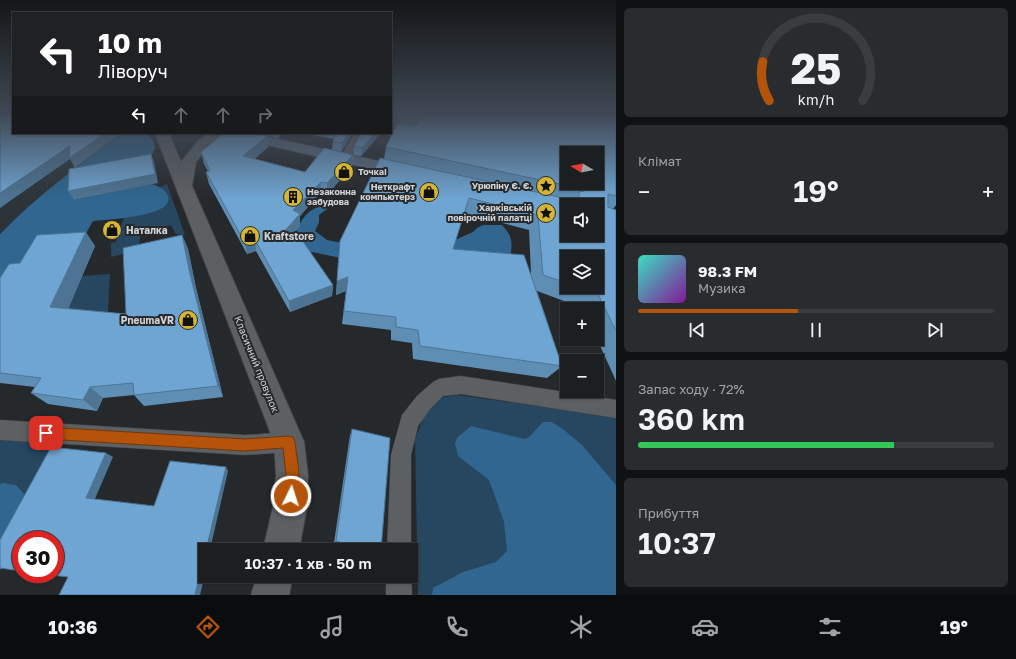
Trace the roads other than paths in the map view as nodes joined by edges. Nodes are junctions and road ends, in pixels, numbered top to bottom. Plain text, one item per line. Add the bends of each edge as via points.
1 (167, 144) edge
2 (203, 144) edge
3 (280, 144) edge
4 (353, 144) edge
5 (344, 158) junction
6 (421, 175) edge
7 (185, 185) junction
8 (616, 409) edge
9 (0, 430) edge
10 (289, 442) junction
11 (282, 543) edge
12 (399, 543) edge
13 (273, 583) edge
14 (399, 583) edge
15 (270, 595) edge
16 (399, 595) edge

1 - 7 street, Класичний провулок
2 - 7 street via 190,161
3 - 5 street
4 - 5 lane
5 - 6 street
7 - 10 street, Класичний провулок
8 - 12 lane via 461,384 439,388 408,422 401,455
9 - 10 lane via 245,445
10 - 11 street, Класичний провулок via 292,481
13 - 15 street
14 - 16 lane

